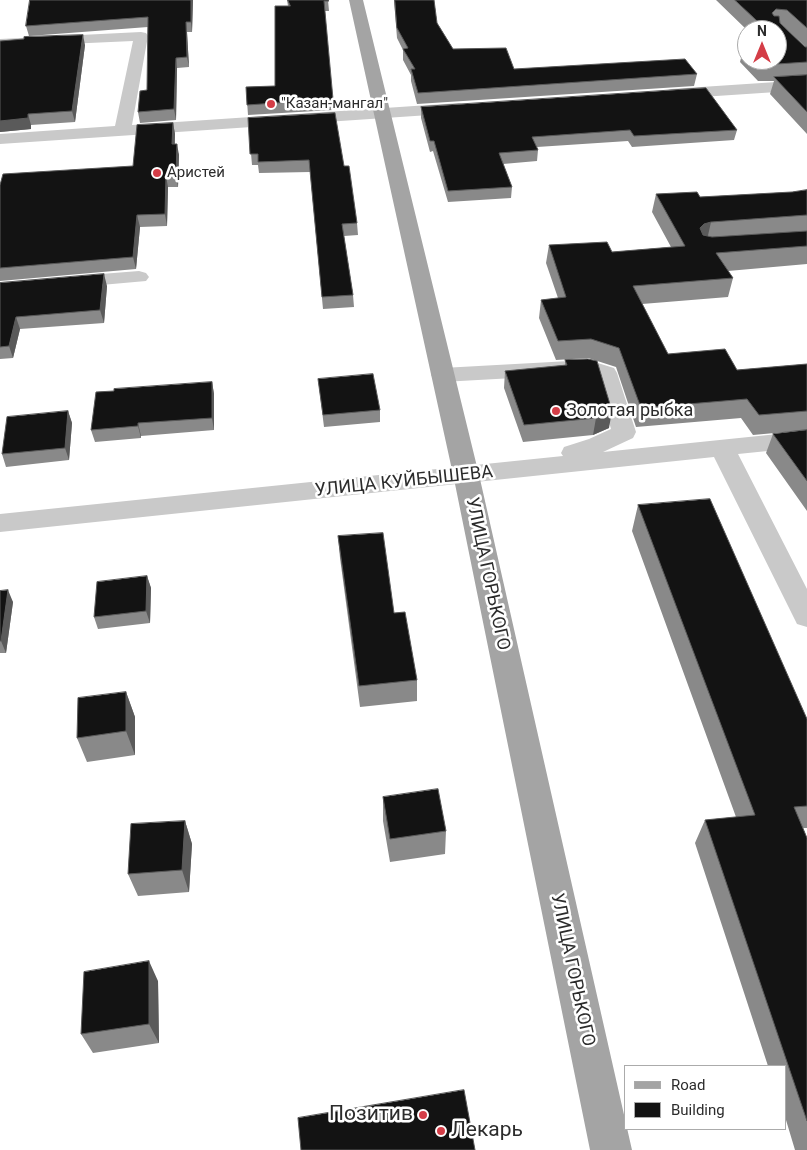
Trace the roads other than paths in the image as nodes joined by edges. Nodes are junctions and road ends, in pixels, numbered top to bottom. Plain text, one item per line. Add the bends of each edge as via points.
1 (356, 0) edge
2 (0, 43) edge
3 (807, 85) edge
4 (659, 95) edge
5 (471, 107) edge
6 (380, 113) junction
7 (122, 130) junction
8 (0, 138) edge
9 (139, 277) dead end
10 (0, 288) edge
11 (442, 375) junction
12 (807, 439) edge
13 (722, 448) junction
14 (509, 471) junction
15 (466, 476) junction
16 (0, 523) edge
17 (807, 616) edge
18 (611, 1150) edge

1 - 6 main road, УЛИЦА ГОРЬКОГО
2 - 7 street via 141,36
3 - 4 street
5 - 6 street
6 - 7 street
6 - 11 main road, УЛИЦА ГОРЬКОГО
7 - 8 street
9 - 10 street
11 - 14 street via 588,367 606,373 624,432 598,445
11 - 15 main road, УЛИЦА ГОРЬКОГО
12 - 13 street, УЛИЦА КУЙБЫШЕВА
13 - 14 street, УЛИЦА КУЙБЫШЕВА
13 - 17 street
14 - 15 street, УЛИЦА КУЙБЫШЕВА
15 - 16 street, УЛИЦА КУЙБЫШЕВА
15 - 18 main road, УЛИЦА ГОРЬКОГО

